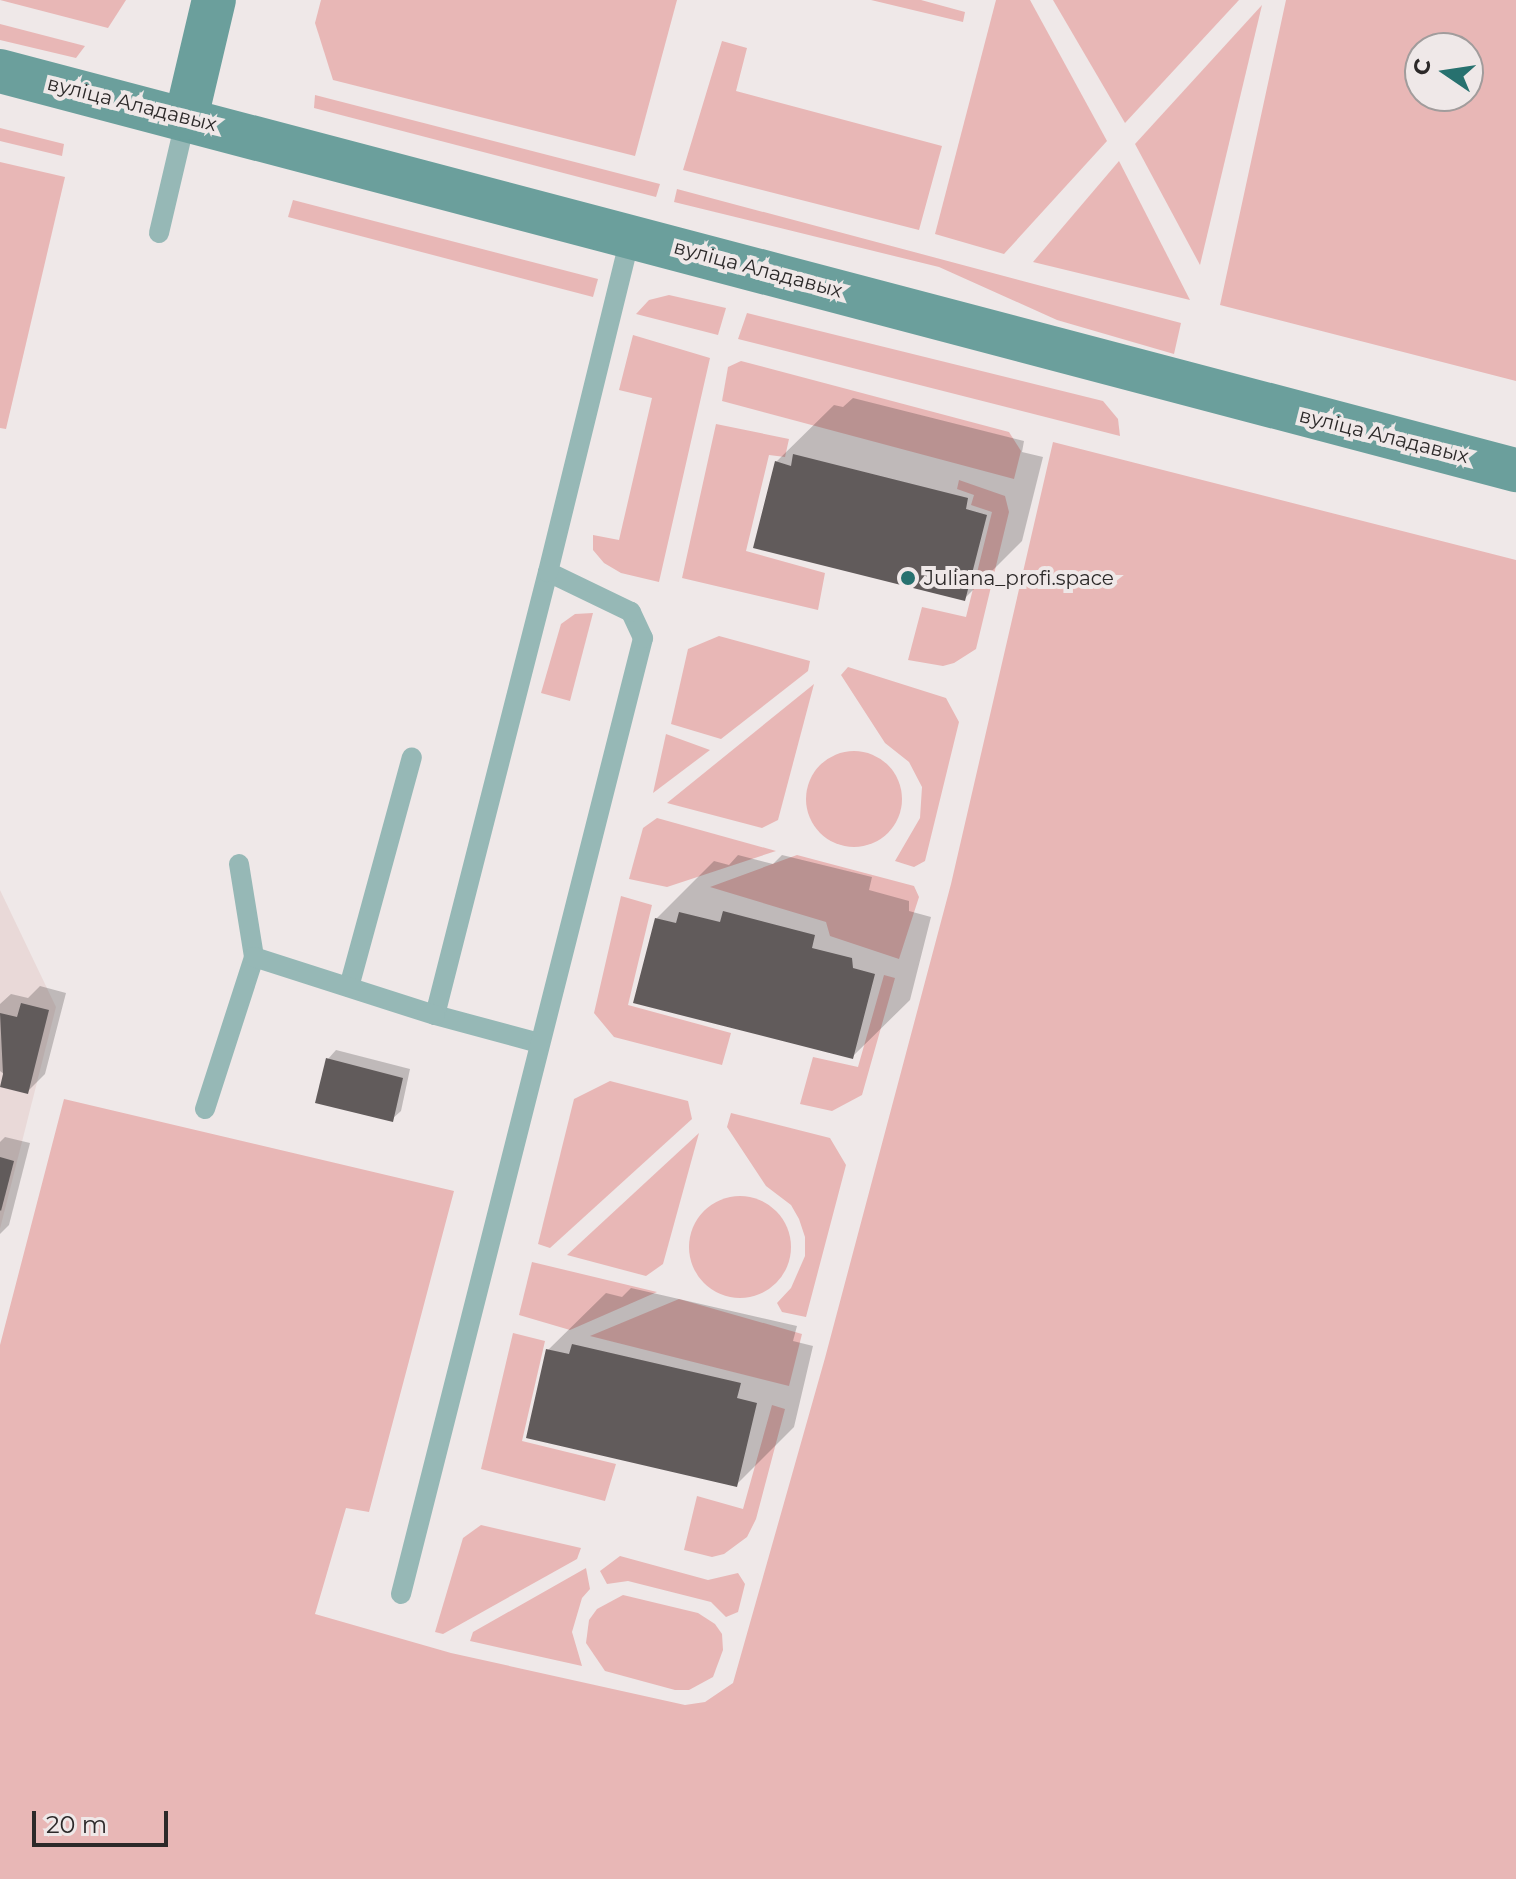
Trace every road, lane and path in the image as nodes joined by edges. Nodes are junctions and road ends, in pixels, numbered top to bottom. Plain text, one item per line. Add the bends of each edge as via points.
1 (214, 0) edge
2 (0, 71) edge
3 (186, 118) junction
4 (159, 233) dead end
5 (631, 235) junction
6 (1516, 470) edge
7 (548, 572) junction
8 (412, 757) dead end
9 (239, 864) dead end
10 (254, 957) junction
11 (349, 987) junction
12 (435, 1015) junction
13 (539, 1043) junction
14 (205, 1109) dead end
15 (401, 1594) dead end

1 - 3 street
2 - 3 street, вуліца Аладавых
3 - 4 lane
3 - 5 street, вуліца Аладавых
5 - 6 street, вуліца Аладавых
5 - 7 lane
7 - 12 lane
7 - 13 lane via 631,612 643,638
8 - 11 lane
9 - 10 lane
10 - 11 lane
10 - 14 lane
11 - 12 lane
12 - 13 lane
13 - 15 lane

